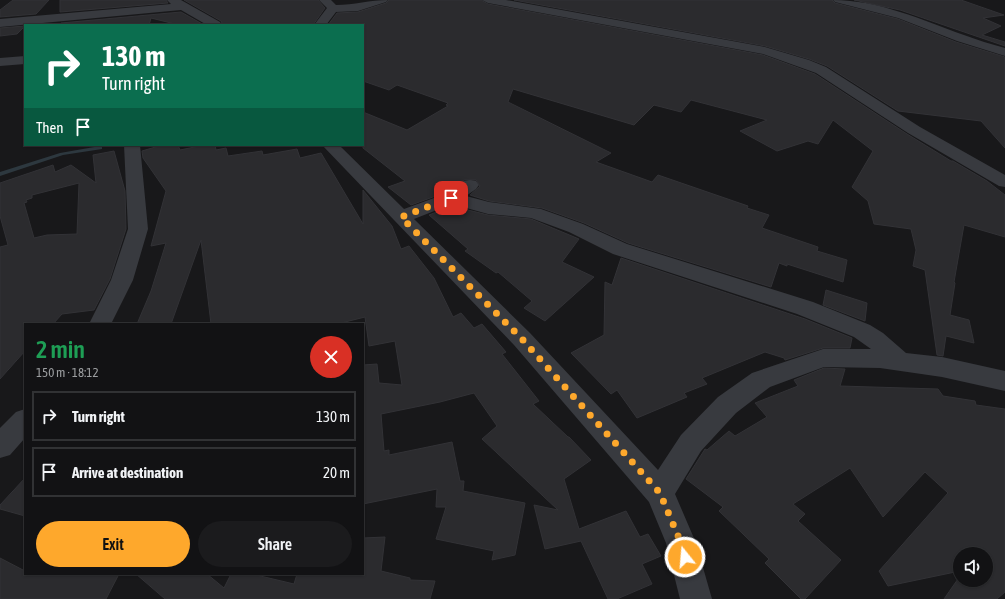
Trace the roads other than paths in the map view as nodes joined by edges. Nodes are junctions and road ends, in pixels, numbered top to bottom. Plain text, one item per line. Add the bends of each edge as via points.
1 (382, 0) edge
2 (488, 0) edge
3 (839, 0) edge
4 (178, 3) edge
5 (329, 4) edge
6 (0, 23) edge
7 (214, 24) edge
8 (320, 24) edge
9 (1005, 52) edge
10 (24, 60) edge
11 (0, 62) edge
12 (132, 146) edge
13 (331, 146) edge
14 (1005, 182) edge
15 (470, 185) dead end
16 (451, 198) junction
17 (401, 217) junction
18 (100, 323) edge
19 (900, 362) junction
20 (1005, 381) edge
21 (24, 421) edge
22 (0, 446) edge
23 (660, 493) junction
24 (696, 599) edge

1 - 5 street via 362,8
2 - 14 street via 765,51 804,63 838,80 914,130
3 - 9 street via 902,16
4 - 6 street
4 - 7 street
5 - 8 street
10 - 11 street
12 - 18 street via 138,229 122,280
13 - 17 street
15 - 16 street
16 - 17 street
16 - 19 street via 488,208 534,213 576,228 620,249 805,308 875,339
17 - 23 street via 522,339
19 - 20 street via 942,367
19 - 23 street via 822,358 761,380 727,406 691,443
21 - 22 street
23 - 24 street via 681,543

